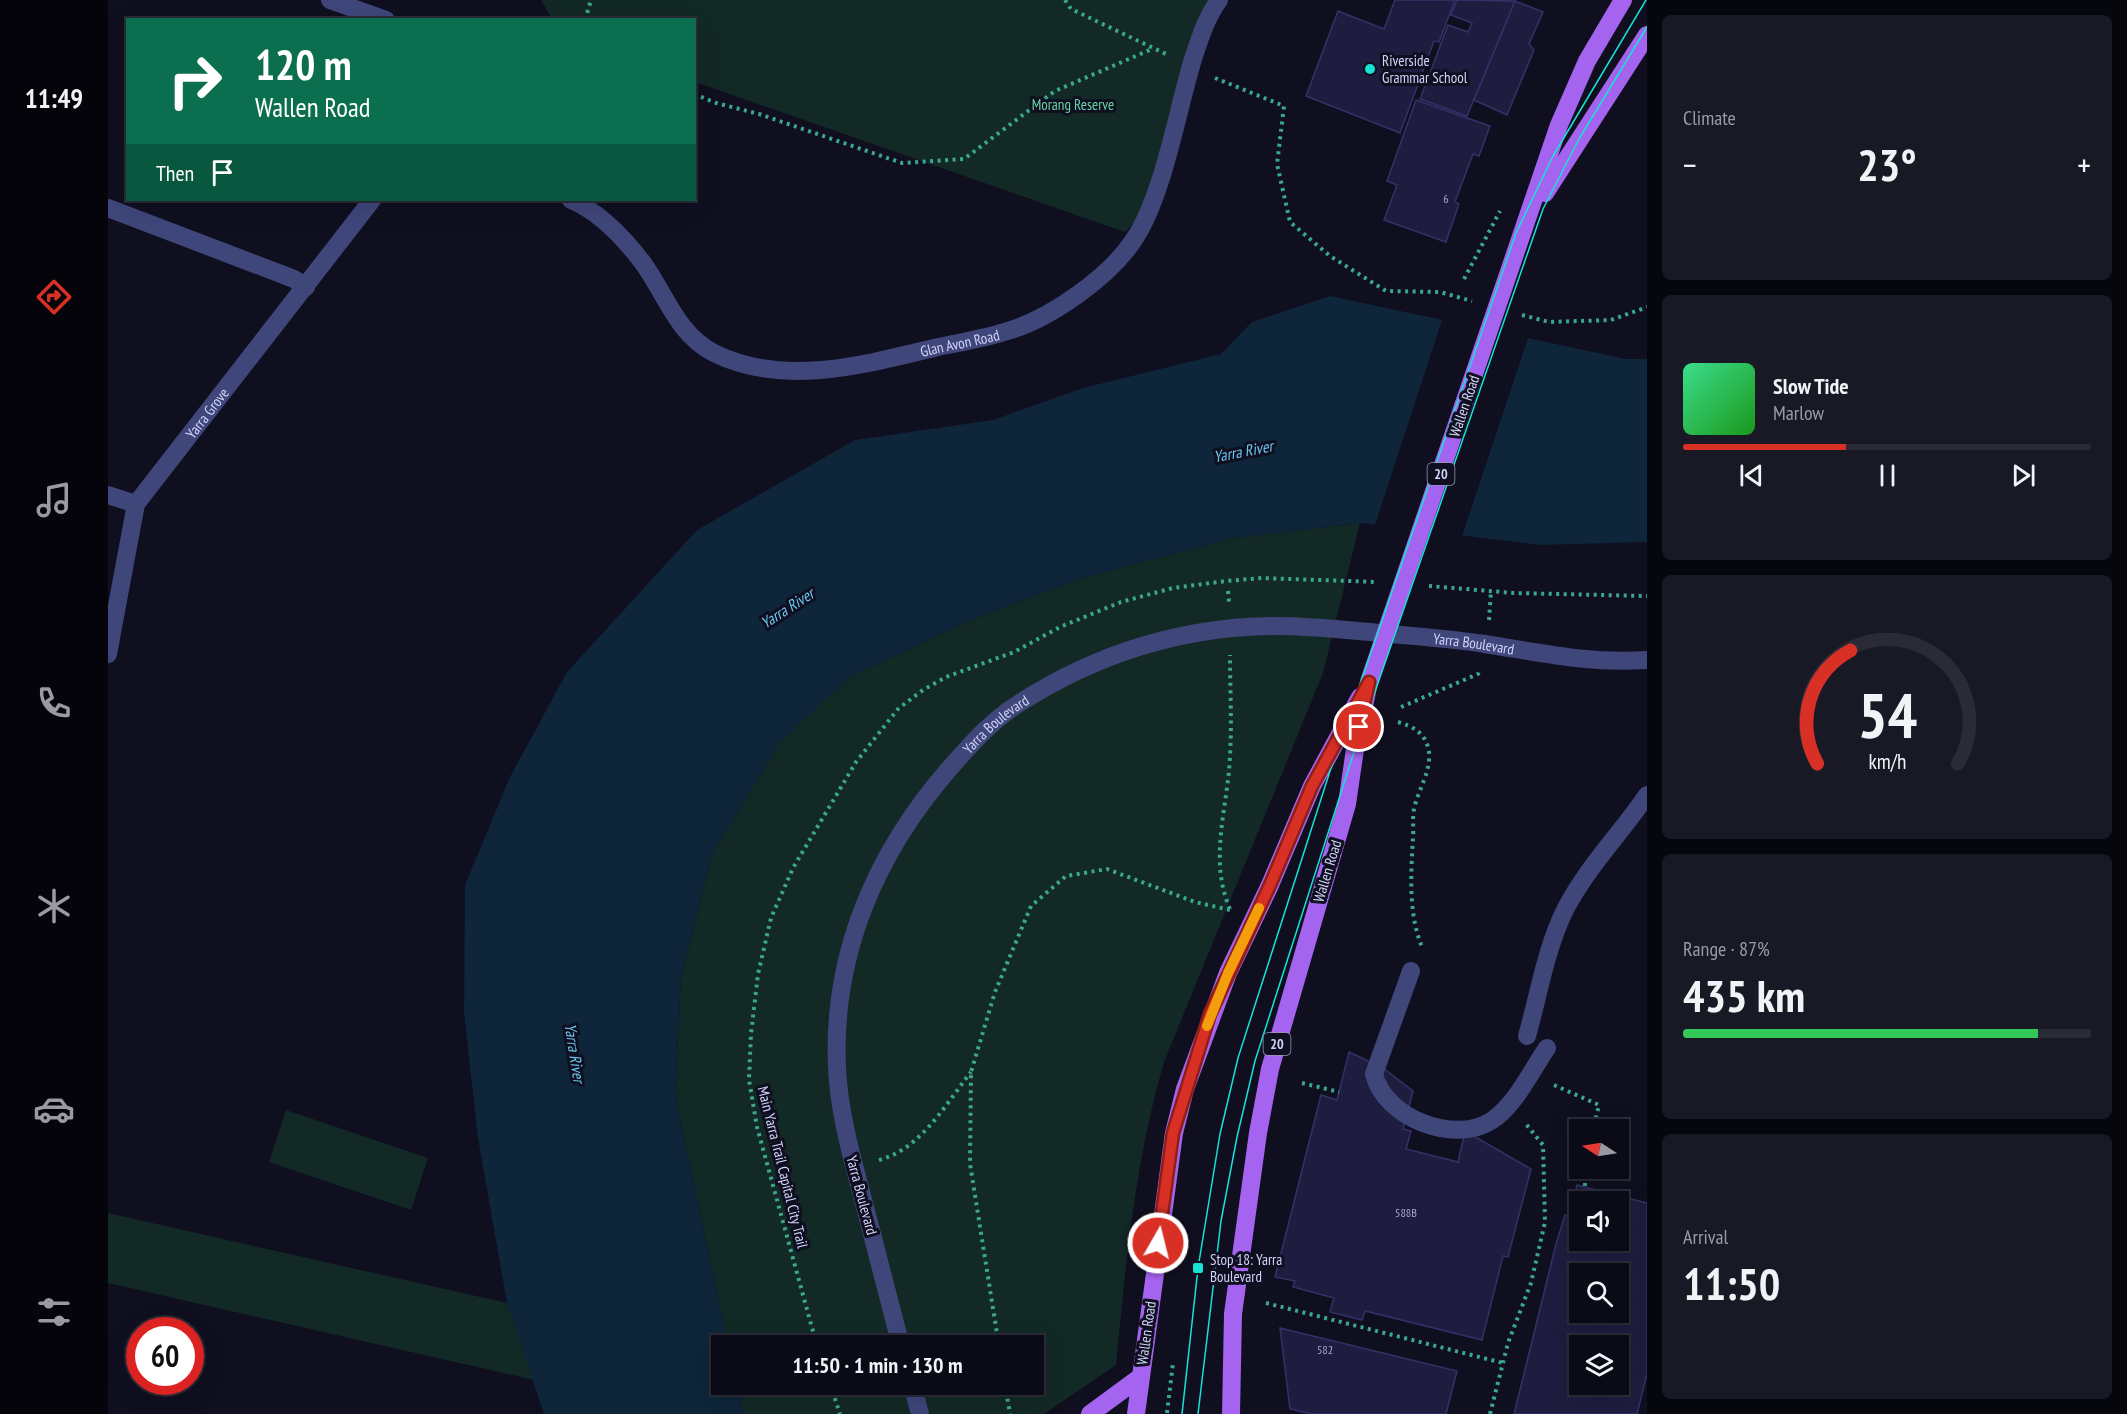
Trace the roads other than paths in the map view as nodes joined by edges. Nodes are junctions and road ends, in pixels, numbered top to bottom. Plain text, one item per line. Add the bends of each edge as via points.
1 (330, 0) edge
2 (1219, 0) edge
3 (1623, 0) edge
4 (380, 18) edge
5 (1647, 35) edge
6 (371, 201) edge
7 (574, 201) edge
8 (108, 208) edge
9 (1513, 266) junction
10 (306, 287) junction
11 (108, 495) edge
12 (136, 504) junction
13 (108, 654) edge
14 (1647, 660) edge
15 (1369, 682) junction
16 (1647, 795) edge
17 (1412, 971) dead end
18 (1527, 1036) dead end
19 (1547, 1048) dead end
20 (898, 1335) edge
21 (1139, 1378) junction
22 (915, 1395) edge
23 (920, 1414) edge
24 (1090, 1414) edge
25 (1136, 1414) edge
26 (1231, 1414) edge

1 - 4 street
2 - 7 street, Glan Avon Road via 1204,25 1149,208 1134,240 1096,280 1011,330 851,368 813,371 742,364 691,338 621,237 590,207
3 - 9 main road, Wallen Road / 20 via 1571,94
5 - 9 main road, Wallen Road / 20 via 1551,180
6 - 10 street, Yarra Grove
8 - 10 street
9 - 15 main road, Wallen Road / 20
10 - 12 street, Yarra Grove
11 - 12 street
12 - 13 street, Yarra Grove
14 - 20 street, Yarra Boulevard via 1549,657 1487,644 1304,627 1231,627 1148,642 1075,671 1016,705 976,738 918,805 886,856 857,922 842,982 837,1065 843,1123
15 - 21 main road, Wallen Road / 20 via 1312,786 1223,984 1185,1089 1173,1133
15 - 26 main road, Wallen Road / 20 via 1347,804 1270,1069 1233,1314
16 - 18 street via 1598,858 1566,908 1553,938
17 - 19 street via 1374,1074 1377,1087 1386,1098 1417,1121 1434,1129 1467,1128 1490,1121 1513,1098
21 - 24 main road
21 - 25 main road, Wallen Road / 20
22 - 23 street

